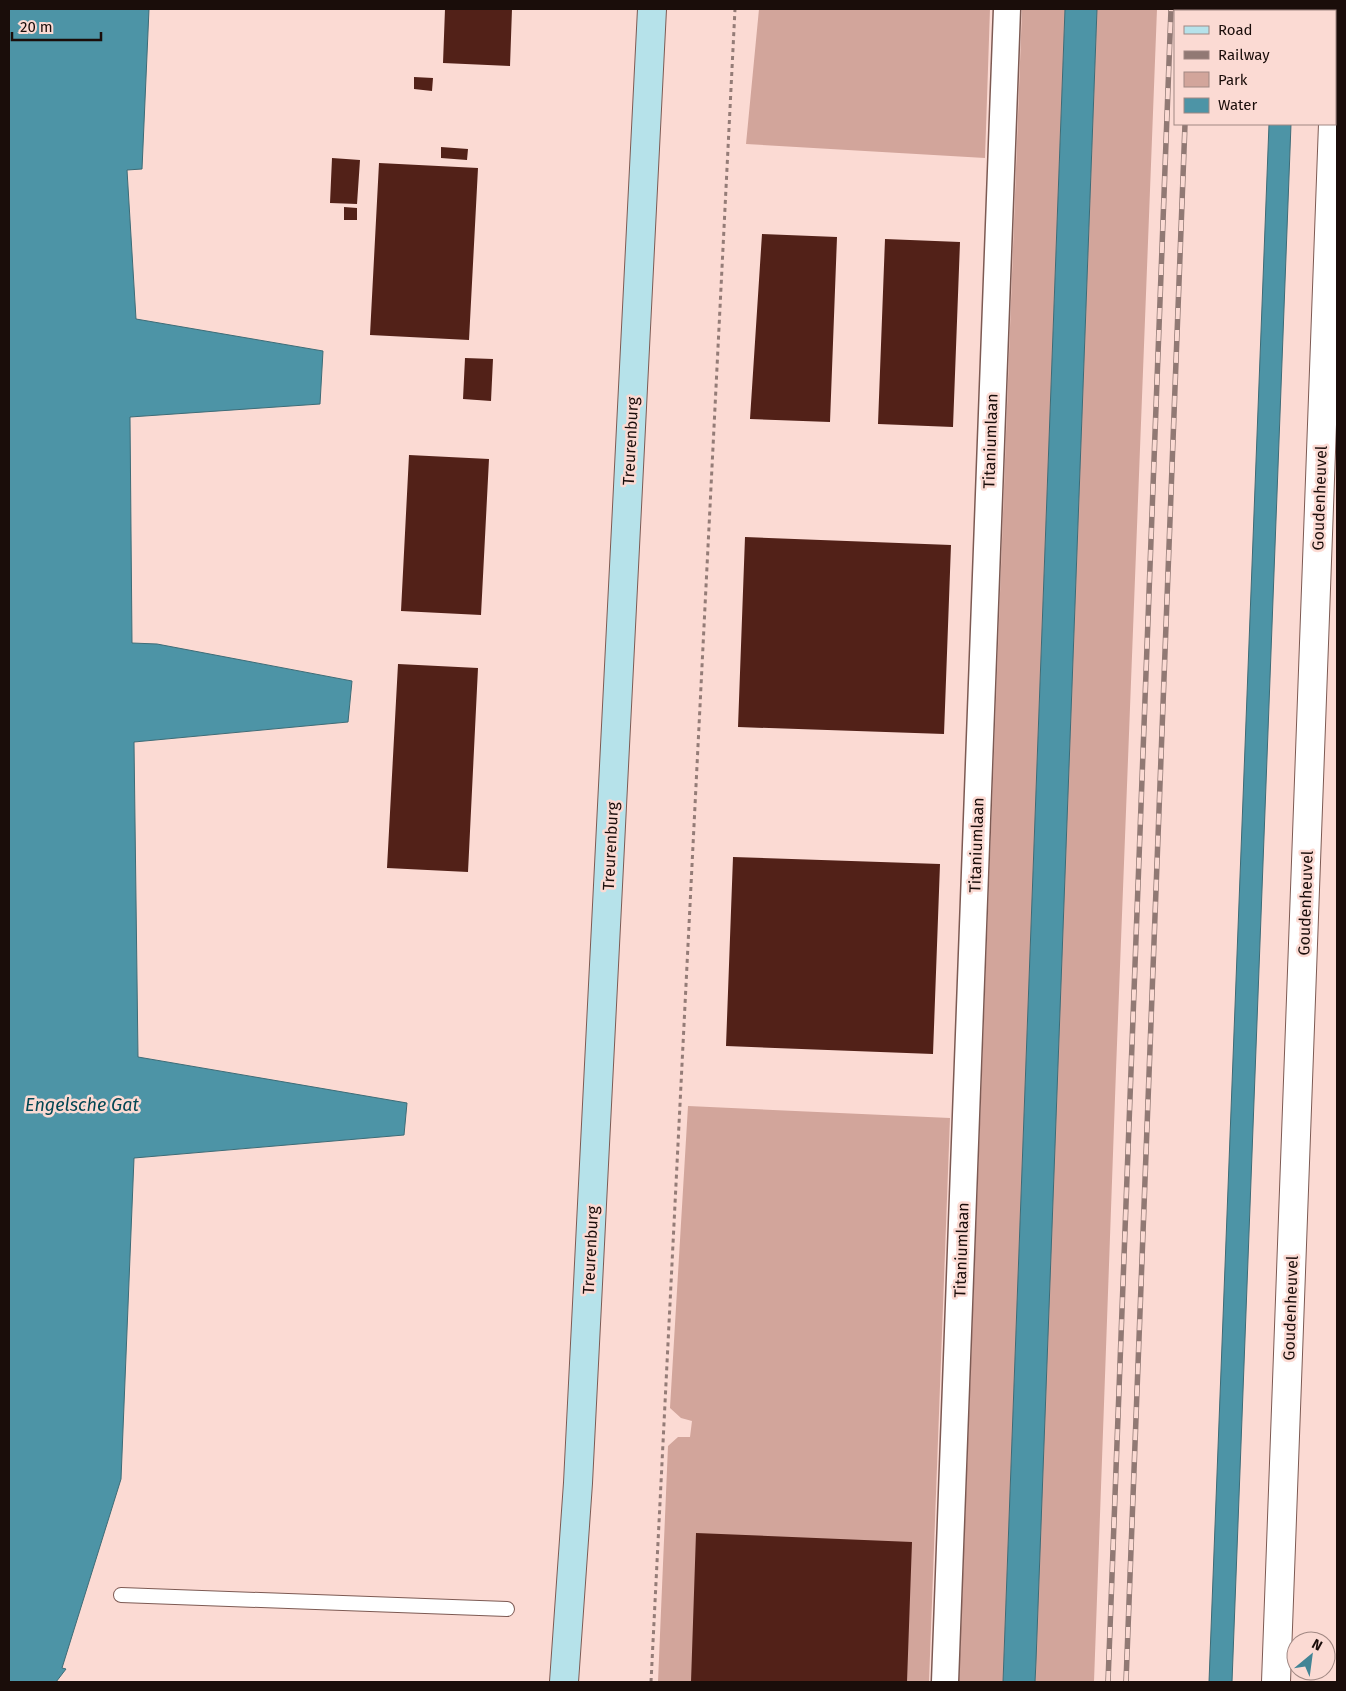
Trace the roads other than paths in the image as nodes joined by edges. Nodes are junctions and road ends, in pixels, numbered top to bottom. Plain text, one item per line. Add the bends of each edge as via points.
1 (652, 9) edge
2 (1006, 9) edge
3 (1337, 13) edge
4 (1336, 50) edge
5 (1334, 125) edge
6 (121, 1595) dead end
7 (507, 1609) dead end
8 (564, 1682) edge
9 (945, 1682) edge
10 (1276, 1682) edge

1 - 8 main road, Treurenburg via 580,1434
2 - 9 street, Titaniumlaan
3 - 4 street
5 - 10 street, Goudenheuvel
6 - 7 lane

